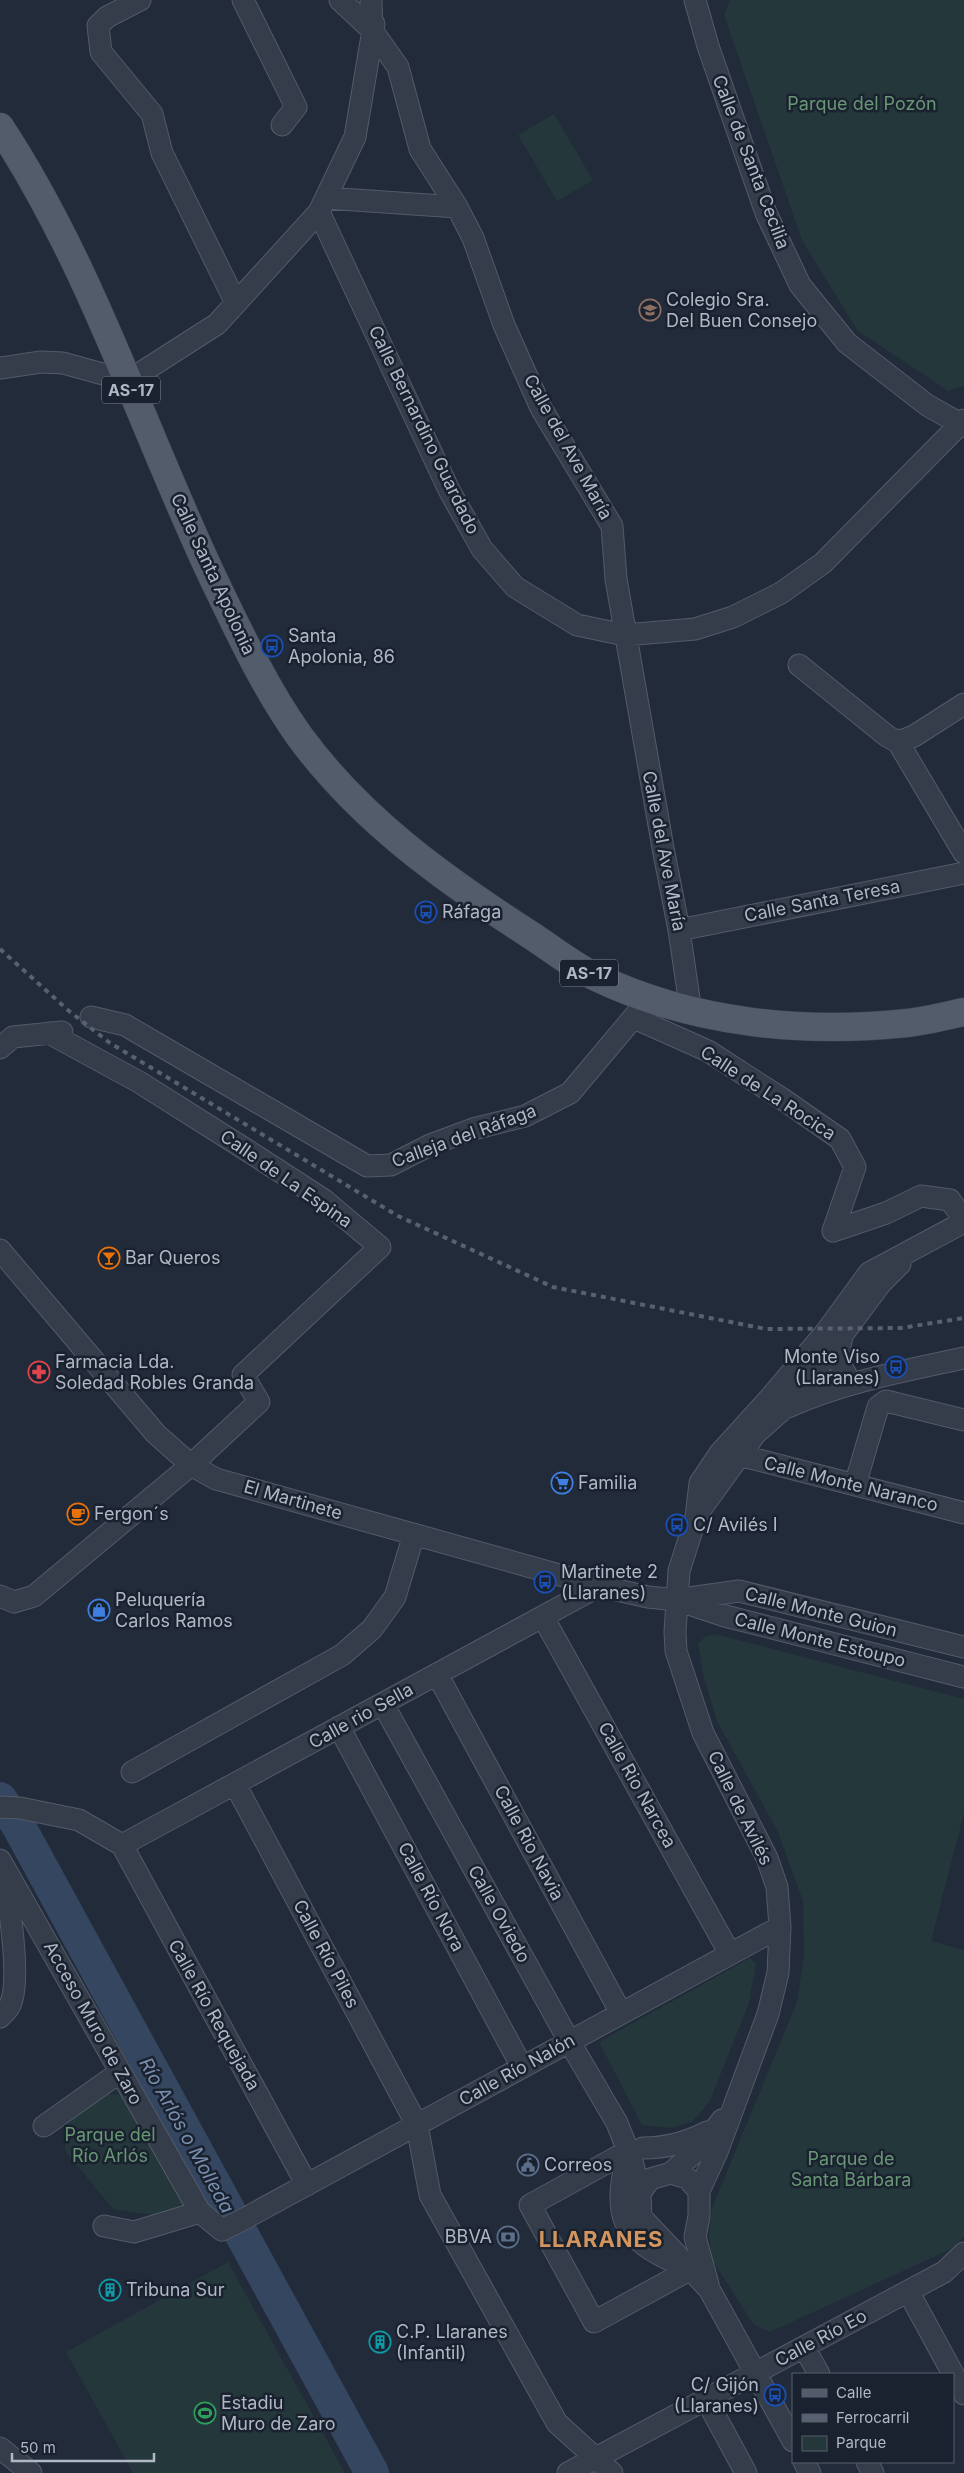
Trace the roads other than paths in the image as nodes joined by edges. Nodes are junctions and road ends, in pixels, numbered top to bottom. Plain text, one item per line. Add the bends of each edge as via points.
1 (140, 0) edge
2 (243, 0) edge
3 (340, 0) edge
4 (371, 0) edge
5 (381, 0) edge
6 (695, 0) edge
7 (372, 30) junction
8 (282, 125) dead end
9 (0, 127) edge
10 (322, 205) junction
11 (457, 208) junction
12 (236, 303) junction
13 (0, 368) edge
14 (128, 381) junction
15 (963, 423) edge
16 (626, 635) junction
17 (799, 665) dead end
18 (964, 704) edge
19 (898, 742) junction
20 (964, 854) edge
21 (964, 873) edge
22 (679, 930) junction
23 (642, 1009) junction
24 (692, 1012) junction
25 (964, 1012) edge
26 (91, 1017) dead end
27 (75, 1031) dead end
28 (49, 1034) junction
29 (0, 1048) edge
30 (964, 1221) edge
31 (0, 1250) edge
32 (834, 1335) junction
33 (964, 1358) edge
34 (814, 1372) junction
35 (848, 1384) junction
36 (775, 1405) junction
37 (964, 1420) edge
38 (739, 1455) junction
39 (191, 1464) junction
40 (855, 1485) junction
41 (964, 1513) edge
42 (696, 1516) junction
43 (414, 1534) junction
44 (599, 1586) junction
45 (0, 1596) edge
46 (677, 1600) junction
47 (544, 1617) junction
48 (964, 1647) edge
49 (437, 1674) junction
50 (964, 1677) edge
51 (383, 1704) junction
52 (339, 1727) junction
53 (132, 1772) dead end
54 (235, 1784) junction
55 (10, 1807) edge
56 (122, 1845) junction
57 (0, 1860) edge
58 (0, 1868) edge
59 (780, 1927) junction
60 (730, 1954) junction
61 (621, 2013) junction
62 (0, 2017) edge
63 (569, 2041) junction
64 (522, 2067) junction
65 (120, 2072) junction
66 (736, 2099) junction
67 (417, 2124) junction
68 (44, 2126) dead end
69 (716, 2128) junction
70 (635, 2150) junction
71 (668, 2173) junction
72 (307, 2185) junction
73 (698, 2192) junction
74 (640, 2193) junction
75 (200, 2212) junction
76 (699, 2216) junction
77 (104, 2226) dead end
78 (658, 2234) junction
79 (964, 2253) edge
80 (691, 2269) junction
81 (709, 2289) junction
82 (908, 2291) junction
83 (804, 2347) junction
84 (756, 2372) junction
85 (818, 2373) edge
86 (953, 2373) edge
87 (954, 2376) edge
88 (964, 2394) edge
89 (706, 2399) junction
90 (792, 2439) edge
91 (0, 2448) edge
92 (596, 2457) junction
93 (31, 2473) edge
94 (568, 2473) edge
95 (612, 2473) edge
96 (746, 2473) edge

1 - 12 street via 107,16 98,26 101,52 152,114 162,153
2 - 8 street via 296,107
3 - 7 street, Calle del Ave María
4 - 7 street
5 - 7 street
6 - 15 street, Calle de Santa Cecilia via 766,213 800,285 847,343 926,405
7 - 10 street via 356,137
7 - 11 street, Calle del Ave María via 398,67 420,149
9 - 14 main road, Calle Santa Apolonia / AS-17 via 70,248
10 - 11 street
10 - 12 street
10 - 16 street, Calle Bernardino Guardado via 449,490 482,549 515,587 553,611 577,625
11 - 16 street, Calle del Ave María via 474,238 504,325 541,408 612,526 616,579
12 - 14 street via 217,324
13 - 14 street via 41,362 63,363
14 - 23 main road, Calle Santa Apolonia / AS-17 via 188,525 251,658 300,736 353,800 407,848 474,899
15 - 16 street, Calle Bernardino Guardado via 823,564 781,593 733,617 695,629
16 - 22 street, Calle del Ave María
17 - 19 street
18 - 19 street via 914,736
19 - 20 street
21 - 22 street, Calle Santa Teresa
22 - 24 street, Calle del Ave María
23 - 24 main road, Calle Santa Apolonia / AS-17
23 - 26 street, Calleja del Ráfaga via 570,1093 525,1116 465,1132 391,1165 367,1166 125,1025
23 - 30 street, Calle de La Rocica via 840,1138 856,1166 833,1231 886,1213 922,1196 950,1200
24 - 25 main road, Calle Santa Apolonia / AS-17 via 746,1021 826,1028 910,1023
27 - 28 street
28 - 29 street via 14,1037
28 - 39 street, Calle de La Espina via 139,1082 242,1147 324,1200 380,1247 243,1375 259,1402
30 - 32 street, Calle de Avilés via 869,1274
31 - 39 street, El Martinete via 156,1434
32 - 34 street
32 - 35 street via 837,1359
32 - 36 street, Calle de Avilés
33 - 35 street
34 - 35 street via 826,1373
34 - 36 street
35 - 36 street
36 - 38 street, Calle de Avilés
36 - 42 street, Calle de Avilés via 720,1453 700,1483
37 - 40 street via 886,1401 878,1407
38 - 40 street, Calle Monte Naranco
38 - 42 street, Calle de Avilés
39 - 43 street, El Martinete via 216,1479
39 - 45 street via 34,1596 14,1602
40 - 41 street, Calle Monte Naranco
42 - 46 street, Calle de Avilés via 679,1570
43 - 44 street, El Martinete
43 - 53 street via 395,1597 372,1629 342,1655
44 - 46 street, El Martinete
44 - 47 street, Calle rio Sella
46 - 48 street, Calle Monte Guion via 739,1591
46 - 50 street, Calle Monte Estoupo via 725,1616
46 - 59 street, Calle de Avilés via 676,1651 703,1732 767,1858 777,1888
47 - 49 street, Calle rio Sella
47 - 60 street, Calle Rio Narcea
49 - 51 street, Calle rio Sella
49 - 61 street, Calle Rio Navia
51 - 52 street, Calle rio Sella
51 - 63 street, Calle Oviedo
52 - 54 street, Calle rio Sella
52 - 64 street, Calle Río Nora
54 - 56 street, Calle rio Sella
54 - 67 street, Calle Río Piles
55 - 56 street via 79,1820
56 - 72 street, Calle Río Requejada
57 - 65 street, Acceso Muro de Zaro via 85,2005
58 - 62 street via 13,1940 14,1988 10,2005
59 - 60 street, Calle Río Nalón
59 - 66 street, Calle de Avilés via 778,1972 768,2014
60 - 61 street, Calle Río Nalón
61 - 63 street, Calle Río Nalón
63 - 64 street, Calle Río Nalón
63 - 70 street, Calle Oviedo
64 - 67 street, Calle Río Nalón
65 - 68 street
65 - 75 street, Acceso Muro de Zaro
66 - 69 street, Calle de Avilés
66 - 73 street, Calle de Avilés
67 - 72 street, Calle Río Nalón
67 - 92 street, Calle Río Piles via 430,2195 558,2422
69 - 70 street via 686,2142
69 - 71 street, Calle de Avilés via 703,2145
70 - 71 street, Calle Oviedo
70 - 74 street
70 - 80 street via 621,2181 620,2208 628,2228 641,2244
70 - 80 street via 530,2205 594,2322
71 - 73 street via 687,2178
71 - 74 street via 650,2179
72 - 75 street, Calle Río Nalón via 222,2230
73 - 76 street
74 - 78 street via 641,2217
75 - 77 street via 134,2232
76 - 78 street via 682,2233
76 - 81 street via 695,2237
78 - 80 street
79 - 82 street, Calle Río Eo via 944,2272
80 - 81 street
81 - 84 street
82 - 83 street, Calle Río Eo
82 - 86 street
83 - 84 street, Calle Río Eo
83 - 85 street
84 - 89 street, Calle Río Eo
84 - 90 street
87 - 88 street
89 - 92 street, Calle Río Eo
89 - 96 street
91 - 93 street
92 - 94 street, Calle Río Eo
92 - 95 street, Calle Río Piles

